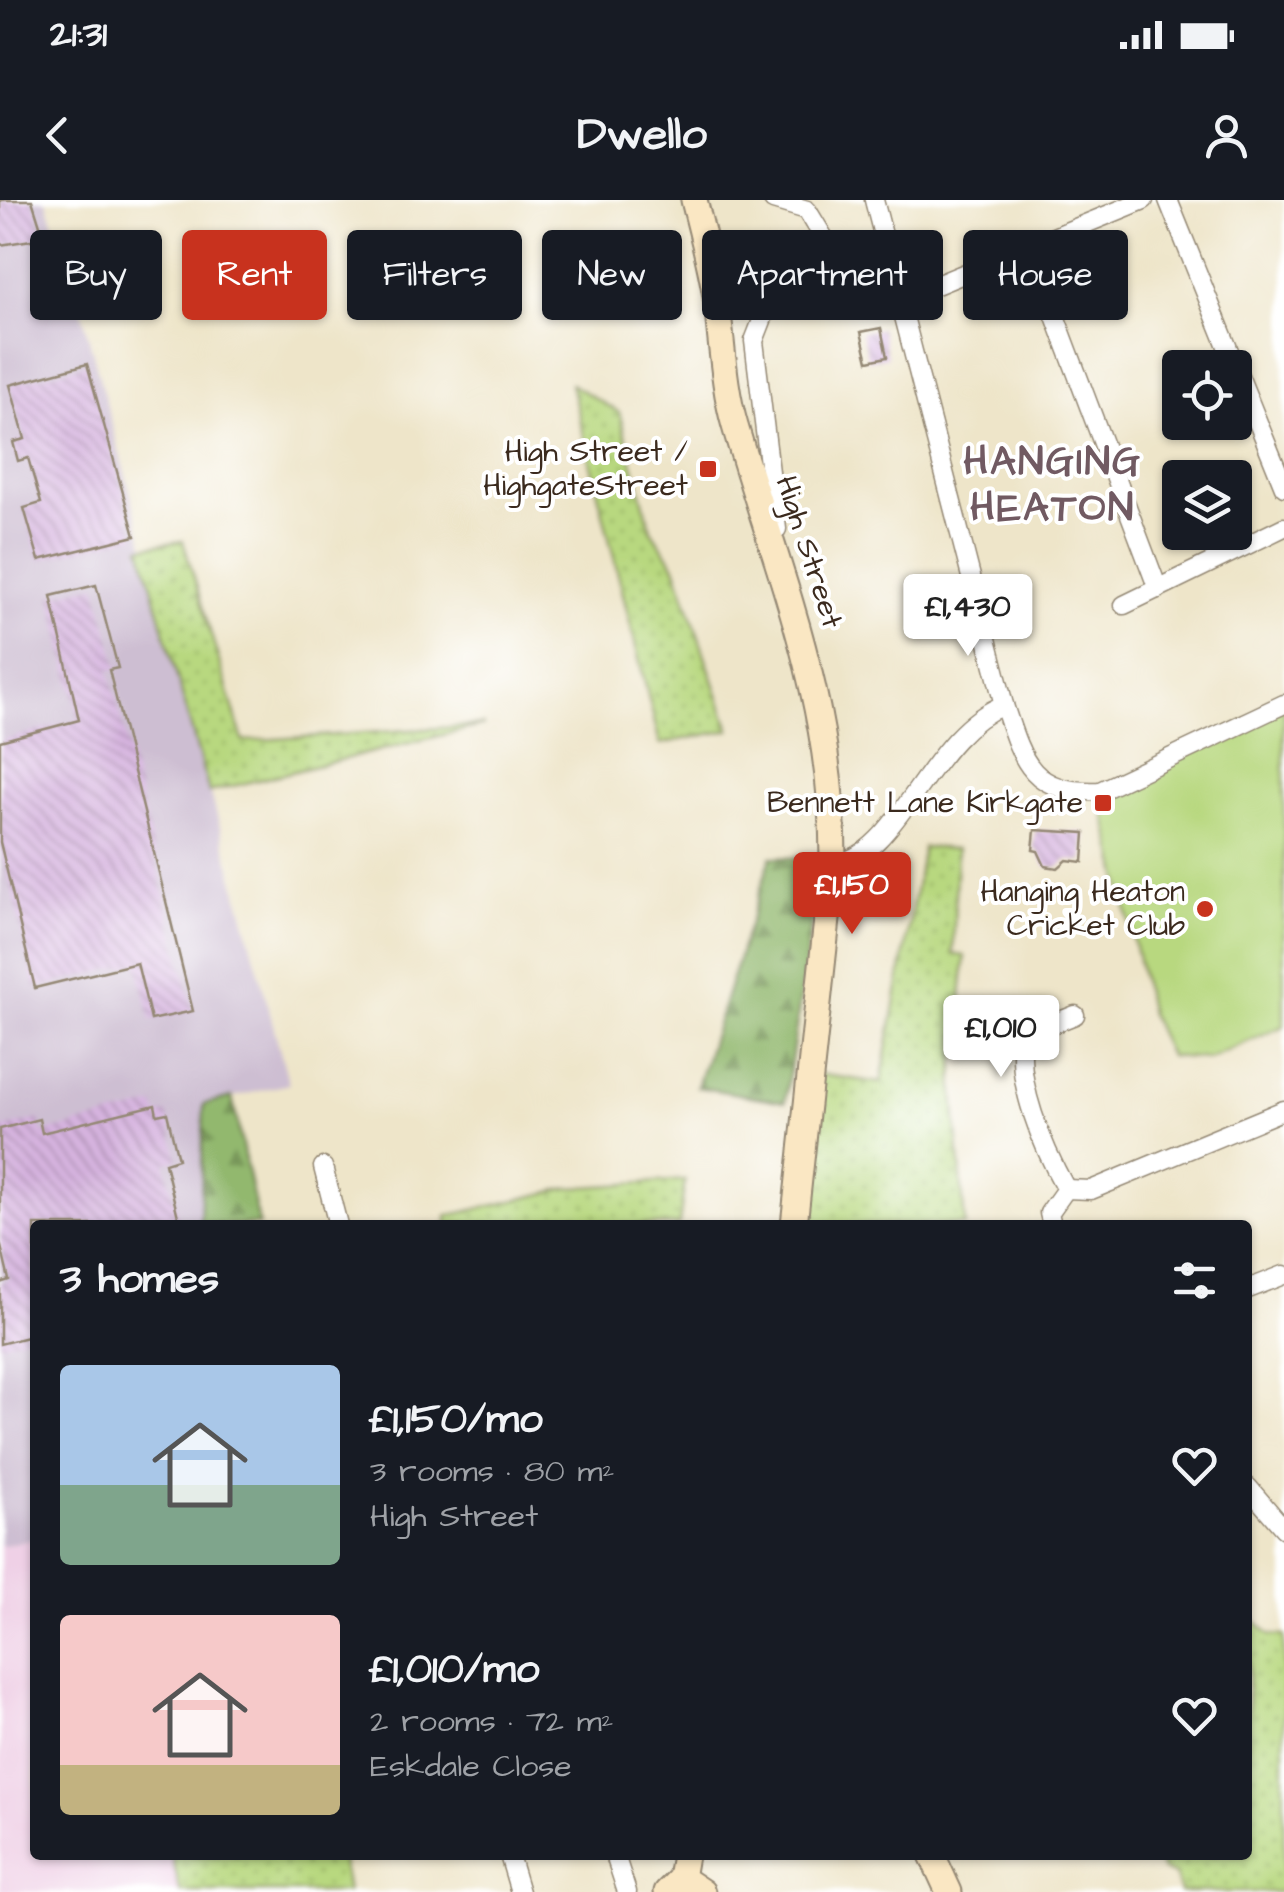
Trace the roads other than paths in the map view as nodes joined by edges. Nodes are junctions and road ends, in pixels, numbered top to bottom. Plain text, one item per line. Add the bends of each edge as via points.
1 (694, 200) edge
2 (773, 200) edge
3 (874, 200) edge
4 (1144, 200) edge
5 (1168, 200) edge
6 (819, 230) edge
7 (883, 230) edge
8 (1069, 230) edge
9 (762, 320) edge
10 (907, 320) edge
11 (1057, 320) edge
12 (1284, 487) edge
13 (1284, 527) edge
14 (1158, 588) junction
15 (788, 589) junction
16 (1124, 605) dead end
17 (1284, 704) edge
18 (1004, 705) junction
19 (834, 864) junction
20 (1074, 1014) dead end
21 (1284, 1110) edge
22 (323, 1167) dead end
23 (1066, 1189) junction
24 (337, 1220) edge
25 (795, 1220) edge
26 (1051, 1220) edge
27 (1284, 1274) edge
28 (1252, 1287) edge
29 (1252, 1492) edge
30 (1284, 1529) edge
31 (510, 1860) edge
32 (617, 1860) edge
33 (934, 1860) edge
34 (520, 1892) edge
35 (628, 1892) edge
36 (949, 1892) edge

1 - 15 street, High Street via 733,421
2 - 6 street via 807,210
3 - 7 street
4 - 8 street
5 - 12 street
9 - 15 street via 754,341
10 - 18 street
11 - 14 street
13 - 14 street
14 - 16 street
15 - 19 street, High Street via 819,711
17 - 18 street via 1100,790 1068,792 1039,782
18 - 19 street via 978,715 954,737 876,844 854,862
19 - 25 street, High Street
20 - 23 street via 1025,1035 1019,1054 1037,1126
21 - 23 street via 1091,1190
22 - 24 street
23 - 26 street
27 - 28 street
29 - 30 street
31 - 34 street
32 - 35 street
33 - 36 street

